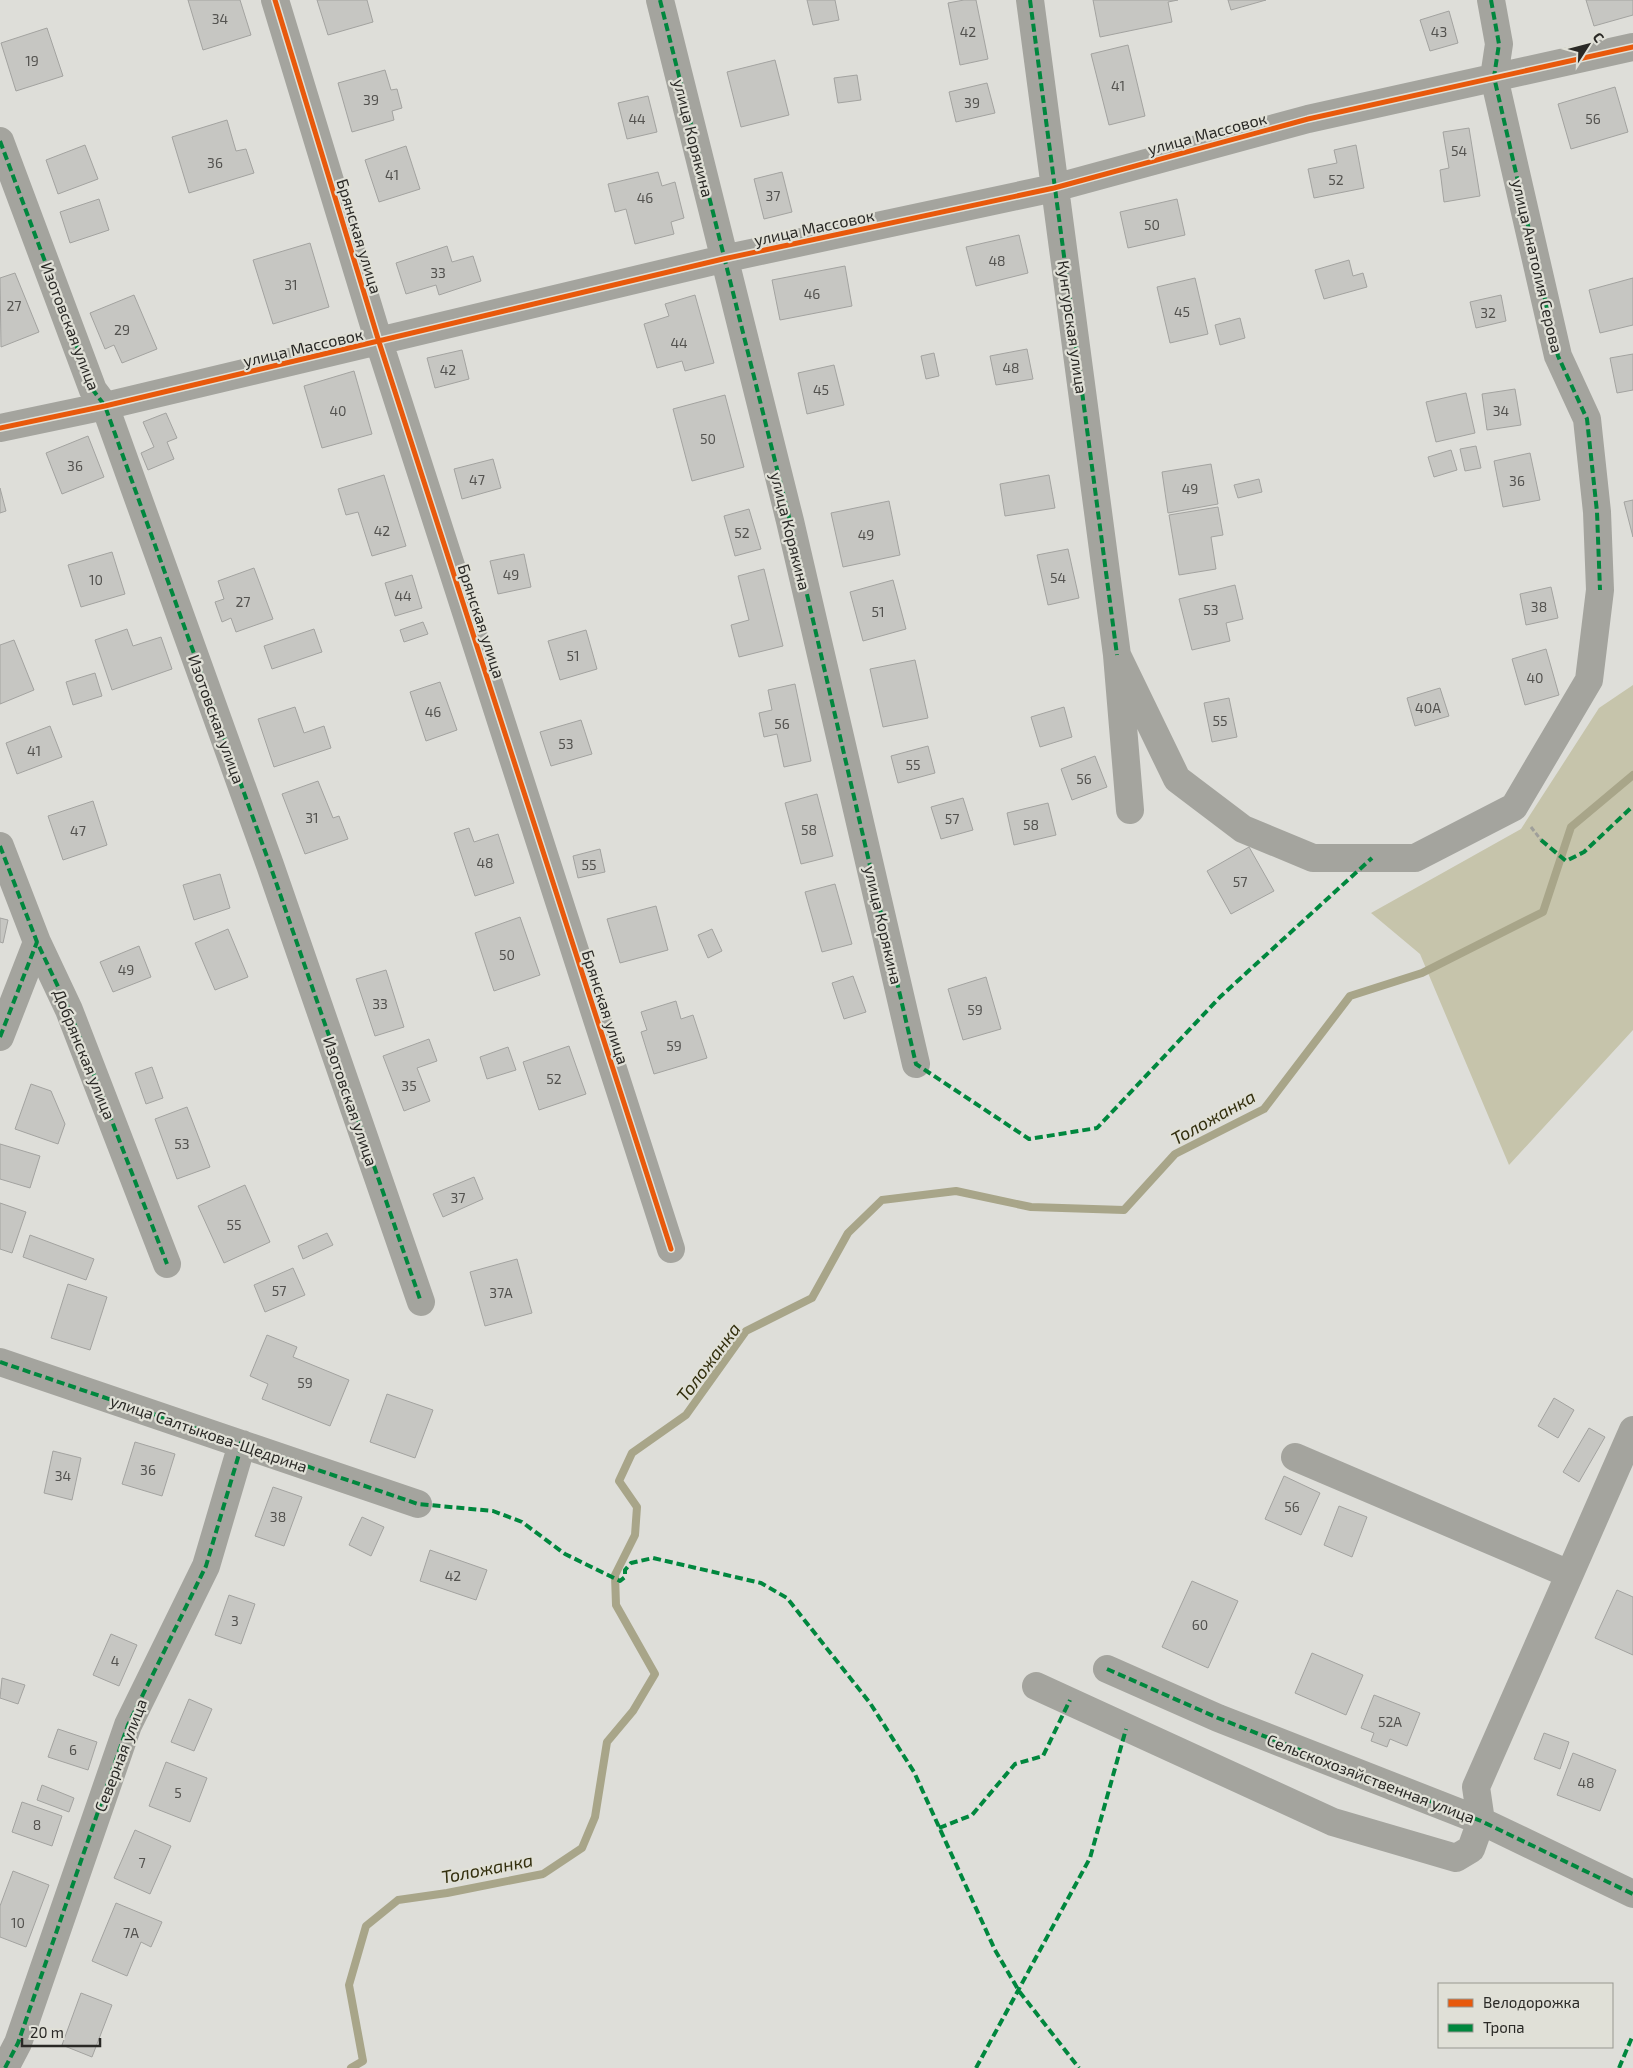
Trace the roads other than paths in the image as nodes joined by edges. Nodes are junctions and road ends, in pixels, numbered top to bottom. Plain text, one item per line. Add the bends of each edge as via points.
1 (275, 0) edge
2 (660, 0) edge
3 (1030, 0) edge
4 (1491, 0) edge
5 (1633, 47) edge
6 (1494, 77) junction
7 (0, 141) edge
8 (1054, 188) junction
9 (724, 259) junction
10 (379, 342) junction
11 (106, 406) junction
12 (0, 428) edge
13 (1117, 655) junction
14 (1130, 810) dead end
15 (0, 846) edge
16 (37, 942) junction
17 (0, 1037) edge
18 (916, 1064) dead end
19 (671, 1249) dead end
20 (167, 1264) dead end
21 (420, 1302) dead end
22 (0, 1362) edge
23 (1633, 1430) edge
24 (242, 1444) junction
25 (1295, 1457) dead end
26 (418, 1504) dead end
27 (1570, 1574) junction
28 (1107, 1669) dead end
29 (1036, 1686) dead end
30 (1481, 1821) junction
31 (1633, 1894) edge
32 (5, 2068) edge

1 - 10 street, Брянская улица
2 - 9 street, улица Корякина
3 - 8 street, Кунгурская улица
4 - 6 street, улица Анатолия Серова via 1500,44
5 - 6 street, улица Массовок
6 - 8 street, улица Массовок via 1308,119
6 - 13 street, улица Анатолия Серова via 1558,356 1587,419 1597,512 1600,590 1589,680 1514,807 1415,858 1313,858 1243,829 1177,779
7 - 11 street, Изотовская улица via 93,390
8 - 9 street, улица Массовок
8 - 13 street, Кунгурская улица
9 - 10 street, улица Массовок
9 - 18 street, улица Корякина via 792,531
10 - 11 street, улица Массовок
10 - 19 street, Брянская улица
11 - 12 street, улица Массовок
11 - 21 street, Изотовская улица via 270,865
13 - 14 street, Кунгурская улица
15 - 16 street, Добрянская улица
16 - 17 street
16 - 20 street, Добрянская улица via 69,1010
22 - 24 street, улица Салтыкова-Щедрина
23 - 27 street
24 - 26 street, улица Салтыкова-Щедрина
24 - 32 street, Северная улица via 206,1566 128,1725 18,2043
25 - 27 street
27 - 30 street via 1476,1786
28 - 30 street, Сельскохозяйственная улица via 1218,1718
29 - 30 street via 1333,1822 1456,1858 1471,1848
30 - 31 street, Сельскохозяйственная улица

